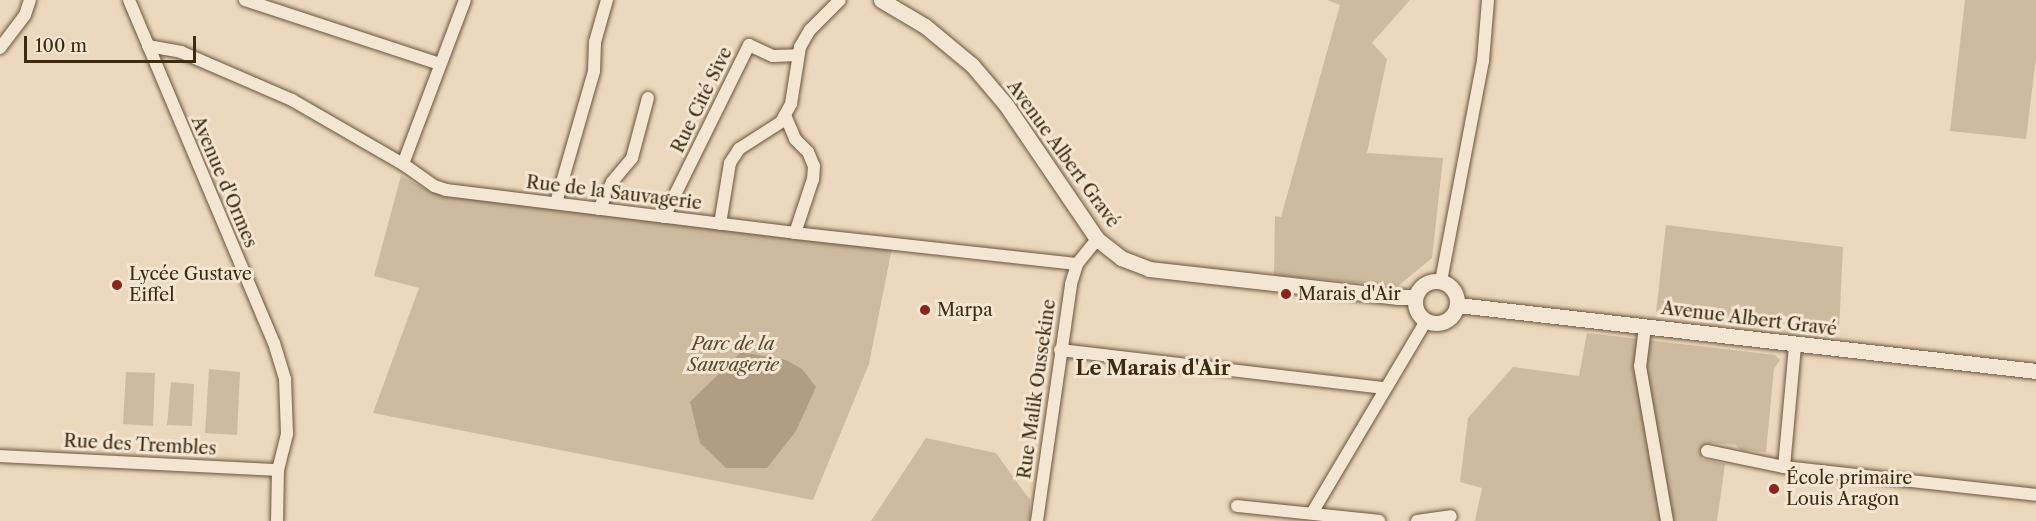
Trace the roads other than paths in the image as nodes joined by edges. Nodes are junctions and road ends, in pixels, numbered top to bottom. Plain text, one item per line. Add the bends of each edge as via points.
1 (30, 0) edge
2 (129, 0) edge
3 (245, 0) edge
4 (465, 0) edge
5 (607, 0) edge
6 (840, 0) edge
7 (881, 0) edge
8 (1488, 0) edge
9 (148, 46) junction
10 (0, 48) edge
11 (798, 55) junction
12 (440, 64) junction
13 (648, 98) dead end
14 (785, 115) junction
15 (403, 164) junction
16 (556, 203) junction
17 (599, 209) junction
18 (664, 217) junction
19 (720, 224) junction
20 (795, 233) junction
21 (1097, 239) junction
22 (1077, 264) junction
23 (1441, 281) junction
24 (1415, 297) junction
25 (1458, 304) junction
26 (1426, 321) junction
27 (1645, 327) junction
28 (1795, 345) junction
29 (1060, 350) junction
30 (2036, 371) edge
31 (1385, 388) junction
32 (1707, 451) dead end
33 (0, 456) edge
34 (1784, 467) junction
35 (278, 470) junction
36 (2036, 495) edge
37 (1237, 506) dead end
38 (1312, 513) junction
39 (1451, 516) dead end
40 (277, 521) edge
41 (1036, 521) edge
42 (1379, 521) edge
43 (1417, 521) edge
44 (1668, 521) edge

1 - 10 street via 25,15
2 - 9 street, Avenue d'Ormes
3 - 12 street
4 - 12 street
5 - 16 street via 595,42 594,71
6 - 11 street via 810,30
7 - 21 street, Avenue Albert Gravé via 952,46 990,85
8 - 23 street via 1483,61
9 - 15 street, Rue de la Sauvagerie via 181,52 292,100
9 - 35 street, Avenue d'Ormes via 274,343 285,379 287,417
11 - 14 street via 791,104
11 - 18 street, Rue Cité Sive via 773,56 749,45
12 - 15 street
13 - 17 street via 632,158 612,182
14 - 19 street via 781,122 739,149 730,163
14 - 20 street via 795,140 808,152 814,166
15 - 16 street, Rue de la Sauvagerie via 446,190
16 - 17 street, Rue de la Sauvagerie
17 - 18 street, Rue de la Sauvagerie
18 - 19 street, Rue de la Sauvagerie
19 - 20 street, Rue de la Sauvagerie
20 - 22 street, Rue de la Sauvagerie
21 - 22 street
21 - 24 street, Avenue Albert Gravé via 1121,258 1149,269
22 - 29 street, Rue Malik Oussekine
23 - 24 street via 1422,285
23 - 25 street via 1456,292
24 - 26 street via 1416,311
25 - 26 street via 1446,321
25 - 27 street, Avenue Albert Gravé
26 - 31 street
27 - 28 street, Avenue Albert Gravé
27 - 44 street via 1640,366
28 - 30 street, Avenue Albert Gravé
28 - 34 street
29 - 31 street
29 - 41 street, Rue Malik Oussekine
31 - 38 street
32 - 34 street
33 - 35 street, Rue des Trembles
34 - 36 street
35 - 40 street, Avenue d'Ormes
37 - 38 street
38 - 42 street
39 - 43 street

